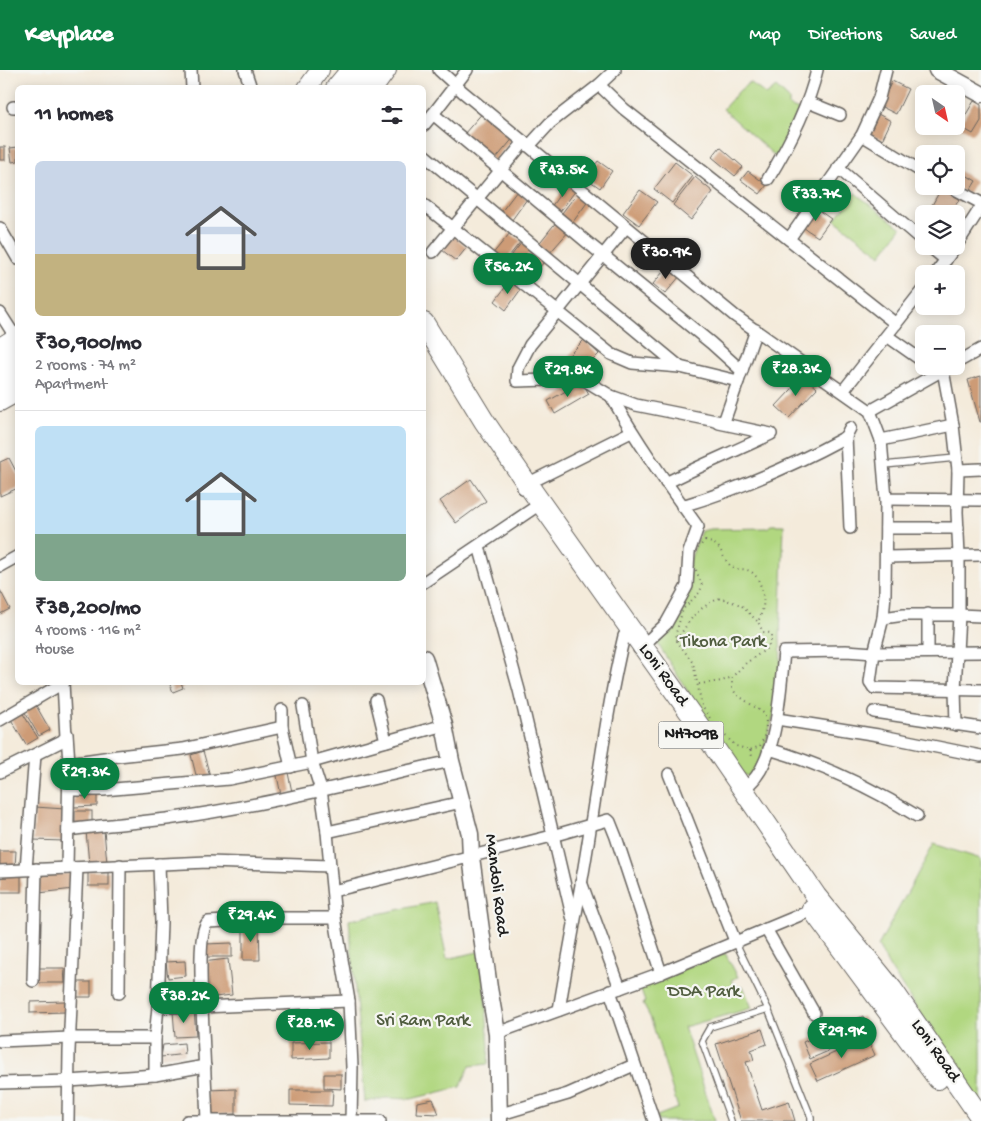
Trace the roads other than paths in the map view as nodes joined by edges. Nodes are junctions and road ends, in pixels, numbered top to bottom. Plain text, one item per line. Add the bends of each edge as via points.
1 (191, 70) edge
2 (245, 70) edge
3 (320, 70) edge
4 (351, 70) edge
5 (370, 70) edge
6 (387, 70) edge
7 (439, 70) edge
8 (467, 70) edge
9 (615, 70) edge
10 (817, 70) edge
11 (886, 70) edge
12 (937, 70) edge
13 (192, 85) edge
14 (250, 85) edge
15 (309, 85) edge
16 (338, 85) edge
17 (358, 85) edge
18 (376, 85) edge
19 (599, 85) junction
20 (456, 86) junction
21 (981, 94) edge
22 (808, 102) junction
23 (433, 114) junction
24 (840, 115) dead end
25 (426, 123) edge
26 (862, 135) junction
27 (527, 144) junction
28 (426, 157) edge
29 (915, 167) edge
30 (838, 168) junction
31 (501, 170) junction
32 (768, 178) dead end
33 (965, 194) edge
34 (477, 199) junction
35 (981, 203) edge
36 (426, 207) edge
37 (981, 207) edge
38 (626, 227) junction
39 (0, 228) edge
40 (452, 228) junction
41 (965, 232) edge
42 (915, 234) edge
43 (789, 239) junction
44 (433, 252) dead end
45 (15, 254) edge
46 (603, 255) junction
47 (940, 255) edge
48 (950, 255) edge
49 (946, 260) junction
50 (942, 265) edge
51 (580, 283) junction
52 (915, 300) edge
53 (557, 311) junction
54 (0, 313) edge
55 (896, 324) junction
56 (426, 326) edge
57 (756, 330) junction
58 (887, 336) junction
59 (15, 340) edge
60 (15, 344) edge
61 (426, 345) edge
62 (0, 347) edge
63 (15, 347) edge
64 (981, 349) edge
65 (915, 356) edge
66 (965, 358) edge
67 (0, 367) edge
68 (680, 367) junction
69 (930, 375) edge
70 (943, 375) edge
71 (740, 376) junction
72 (15, 377) edge
73 (0, 386) edge
74 (843, 391) junction
75 (15, 394) edge
76 (611, 396) junction
77 (0, 402) edge
78 (870, 411) junction
79 (719, 423) junction
80 (953, 425) junction
81 (631, 432) junction
82 (881, 440) junction
83 (957, 464) junction
84 (884, 465) junction
85 (981, 469) edge
86 (666, 483) junction
87 (525, 487) junction
88 (886, 499) junction
89 (957, 500) junction
90 (981, 500) edge
91 (682, 506) junction
92 (534, 508) junction
93 (850, 528) dead end
94 (886, 528) junction
95 (958, 528) junction
96 (478, 546) junction
97 (959, 555) junction
98 (981, 555) edge
99 (886, 557) junction
100 (15, 558) edge
101 (0, 566) edge
102 (426, 581) edge
103 (928, 614) junction
104 (959, 615) junction
105 (981, 616) edge
106 (883, 618) junction
107 (634, 645) junction
108 (928, 652) junction
109 (958, 652) junction
110 (981, 652) edge
111 (874, 653) junction
112 (426, 665) edge
113 (61, 685) edge
114 (64, 685) edge
115 (956, 689) junction
116 (981, 690) edge
117 (376, 700) dead end
118 (303, 706) dead end
119 (282, 710) dead end
120 (874, 712) dead end
121 (777, 718) junction
122 (0, 720) edge
123 (444, 724) junction
124 (956, 725) junction
125 (282, 727) junction
126 (981, 728) edge
127 (67, 734) junction
128 (386, 741) junction
129 (769, 749) junction
130 (35, 755) junction
131 (981, 756) edge
132 (451, 761) junction
133 (312, 762) junction
134 (69, 763) junction
135 (291, 767) junction
136 (0, 772) edge
137 (669, 774) dead end
138 (743, 789) junction
139 (69, 790) junction
140 (321, 790) junction
141 (462, 802) junction
142 (917, 816) dead end
143 (591, 824) junction
144 (68, 830) junction
145 (328, 832) junction
146 (552, 836) junction
147 (471, 857) junction
148 (159, 864) junction
149 (120, 866) junction
150 (330, 866) junction
151 (72, 868) junction
152 (31, 869) junction
153 (0, 870) edge
154 (581, 882) junction
155 (333, 891) junction
156 (818, 907) junction
157 (335, 918) junction
158 (574, 920) junction
159 (766, 929) junction
160 (735, 942) junction
161 (661, 973) junction
162 (33, 981) dead end
163 (615, 990) junction
164 (119, 992) dead end
165 (349, 1001) junction
166 (158, 1007) junction
167 (202, 1007) junction
168 (768, 1009) junction
169 (559, 1010) junction
170 (814, 1013) dead end
171 (497, 1033) junction
172 (70, 1038) junction
173 (155, 1038) junction
174 (0, 1041) edge
175 (634, 1065) junction
176 (205, 1066) junction
177 (155, 1075) junction
178 (69, 1081) junction
179 (0, 1083) edge
180 (499, 1118) edge
181 (981, 1118) edge
182 (206, 1120) edge
183 (68, 1121) edge
184 (187, 1121) edge
185 (235, 1121) edge
186 (351, 1121) edge
187 (380, 1121) edge
188 (654, 1121) edge
189 (731, 1121) edge
190 (810, 1121) edge
191 (968, 1121) edge

1 - 13 street
2 - 14 street
3 - 15 main road
4 - 16 highway
5 - 17 highway
6 - 18 main road
7 - 20 street
8 - 20 street
9 - 19 street
10 - 22 street
11 - 26 street via 879,98
12 - 21 street
19 - 27 street
19 - 43 street via 624,109
20 - 23 street
20 - 27 street
22 - 24 street
22 - 32 street
23 - 25 street
23 - 31 street
26 - 29 street
26 - 30 street
27 - 31 street
27 - 38 street
28 - 34 street
30 - 42 street
30 - 43 street
31 - 34 street
31 - 46 street
33 - 35 street
34 - 40 street
34 - 51 street
36 - 40 street
37 - 41 street
38 - 46 street
38 - 57 street
39 - 45 street
40 - 44 street
40 - 53 street
43 - 55 street
46 - 51 street
46 - 71 street via 712,343
47 - 49 street
48 - 49 street
49 - 50 street
51 - 53 street
51 - 68 street
52 - 55 street
53 - 68 street via 621,359
53 - 76 street via 530,345 518,368 517,381 577,379
54 - 59 street
55 - 58 street
56 - 87 highway, Loni Road / NH709B
57 - 71 street
57 - 74 street
58 - 65 street
58 - 74 street
60 - 62 main road
61 - 87 highway, Loni Road / NH709B via 477,427
63 - 67 highway
64 - 66 street
68 - 71 street
69 - 78 street
70 - 80 street
71 - 79 street via 725,419
72 - 73 highway
74 - 78 street
75 - 77 main road
76 - 79 street via 636,405
76 - 81 street
78 - 82 street
79 - 86 street via 771,434
80 - 82 street
80 - 83 street
81 - 86 street
81 - 87 street
82 - 84 street
83 - 84 lane
83 - 85 street
83 - 89 street
84 - 88 street
86 - 91 street
87 - 92 highway, Loni Road / NH709B
87 - 107 highway, Loni Road / NH709B
88 - 89 street
88 - 94 street
89 - 90 street
89 - 95 street
91 - 93 street via 761,479 808,457 848,432
91 - 107 street via 698,527 688,552 687,586 666,624
92 - 96 street
92 - 107 highway, Loni Road / NH709B
94 - 95 street
94 - 99 street
95 - 97 street
96 - 102 street
96 - 146 street via 519,690
97 - 98 street
97 - 99 street
97 - 104 street
99 - 106 street
100 - 101 street
103 - 104 street
103 - 106 street
103 - 108 street
104 - 105 street
104 - 109 street
106 - 111 street
107 - 138 highway, Loni Road / NH709B
107 - 143 street via 610,706
107 - 156 highway, Loni Road / NH709B
108 - 109 street
108 - 111 street
109 - 110 street
109 - 115 street
111 - 115 street via 870,682 874,688
111 - 121 street via 784,652
112 - 123 street, Mandoli Road
113 - 122 street
114 - 127 street
115 - 116 street
115 - 124 street
117 - 128 street
118 - 133 street
119 - 125 street
120 - 124 street
121 - 129 street
121 - 131 street
123 - 128 street
123 - 132 street, Mandoli Road
124 - 126 street
125 - 134 street via 183,749
125 - 135 street
127 - 130 street via 62,741
127 - 134 street
128 - 133 street
129 - 138 street via 758,776
129 - 142 street via 800,758 867,786
130 - 136 street
130 - 152 street
132 - 140 street
132 - 141 street, Mandoli Road
133 - 135 street
133 - 140 street
134 - 139 street
135 - 139 street via 189,784
137 - 160 street
138 - 156 highway, Loni Road / NH709B via 816,896
139 - 144 street
140 - 144 street via 167,819
140 - 145 street
141 - 145 street
141 - 147 street, Mandoli Road via 470,834
143 - 146 street
143 - 154 street
143 - 161 street via 610,822
144 - 151 street
145 - 150 street
146 - 147 street
146 - 158 street
147 - 155 street
147 - 171 street, Mandoli Road
148 - 149 street
148 - 150 street via 208,862
148 - 166 street
149 - 151 street
149 - 164 street
150 - 155 street
151 - 152 street
151 - 172 street
152 - 153 street
152 - 162 street
154 - 158 street
154 - 163 street
155 - 157 street
156 - 159 street
156 - 181 highway, Loni Road / NH709B via 892,989
156 - 191 highway, Loni Road / NH709B
157 - 165 street
157 - 167 street via 279,918 206,924 201,958
158 - 169 street
159 - 160 street
159 - 170 street
160 - 161 street
160 - 168 lane
161 - 163 street
163 - 169 street
163 - 175 street
165 - 167 street
165 - 186 street
166 - 167 street
166 - 173 street
167 - 176 street
168 - 189 lane via 710,1027 702,1040
168 - 190 lane
169 - 171 street
171 - 180 street, Mandoli Road
172 - 173 street
172 - 174 street
172 - 178 street
173 - 177 street
175 - 180 street via 568,1094
175 - 188 street
176 - 177 street
176 - 182 street
177 - 178 street
178 - 179 street
178 - 183 street
182 - 184 street
182 - 185 street
185 - 186 street
186 - 187 street

